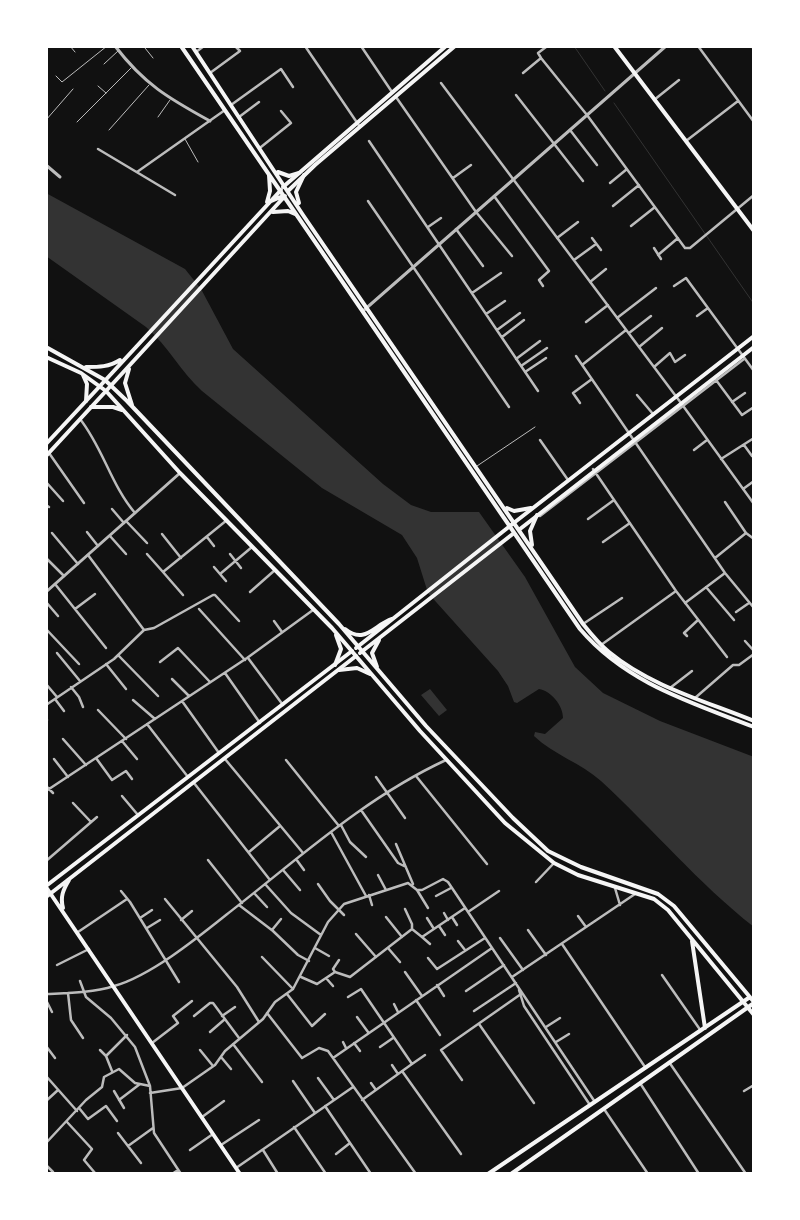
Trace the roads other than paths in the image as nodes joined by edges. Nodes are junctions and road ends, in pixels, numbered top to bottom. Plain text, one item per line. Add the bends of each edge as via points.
1 (70, 46) edge
2 (107, 46) edge
3 (115, 46) edge
4 (147, 46) edge
5 (181, 46) edge
6 (192, 46) edge
7 (204, 46) edge
8 (236, 46) edge
9 (305, 46) edge
10 (361, 46) edge
11 (446, 46) edge
12 (455, 46) edge
13 (546, 46) edge
14 (614, 46) edge
15 (666, 46) edge
16 (698, 46) edge
17 (118, 50) junction
18 (75, 52) dead end
19 (196, 52) junction
20 (153, 58) dead end
21 (540, 58) junction
22 (104, 64) dead end
23 (132, 68) junction
24 (523, 73) dead end
25 (210, 74) junction
26 (634, 74) junction
27 (56, 76) dead end
28 (409, 77) junction
29 (679, 80) dead end
30 (414, 82) junction
31 (441, 83) dead end
32 (149, 85) junction
33 (98, 86) dead end
34 (293, 87) dead end
35 (73, 89) dead end
36 (392, 92) junction
37 (106, 93) junction
38 (516, 95) dead end
39 (396, 97) junction
40 (170, 100) junction
41 (654, 100) junction
42 (738, 101) junction
43 (260, 102) dead end
44 (232, 105) junction
45 (225, 110) junction
46 (281, 111) dead end
47 (587, 115) junction
48 (158, 117) dead end
49 (239, 117) junction
50 (46, 120) edge
51 (210, 121) junction
52 (77, 122) dead end
53 (357, 122) junction
54 (754, 122) edge
55 (360, 127) junction
56 (109, 130) dead end
57 (570, 130) junction
58 (184, 139) junction
59 (369, 141) dead end
60 (686, 141) junction
61 (554, 144) junction
62 (260, 147) junction
63 (98, 149) dead end
64 (198, 162) dead end
65 (46, 165) edge
66 (471, 165) dead end
67 (597, 165) dead end
68 (627, 169) junction
69 (276, 170) junction
70 (137, 172) junction
71 (269, 172) junction
72 (299, 173) junction
73 (304, 175) junction
74 (60, 177) dead end
75 (453, 178) junction
76 (514, 179) junction
77 (583, 181) dead end
78 (610, 183) dead end
79 (285, 185) junction
80 (639, 185) junction
81 (280, 190) junction
82 (289, 190) junction
83 (175, 195) dead end
84 (754, 195) edge
85 (285, 196) junction
86 (494, 196) junction
87 (368, 201) dead end
88 (267, 203) junction
89 (613, 206) dead end
90 (655, 207) junction
91 (736, 208) junction
92 (476, 212) junction
93 (271, 213) junction
94 (297, 215) junction
95 (304, 215) junction
96 (441, 218) dead end
97 (578, 222) dead end
98 (631, 226) dead end
99 (428, 227) junction
100 (456, 229) junction
101 (754, 231) edge
102 (557, 238) junction
103 (592, 238) dead end
104 (678, 238) junction
105 (439, 244) junction
106 (596, 244) junction
107 (654, 248) dead end
108 (601, 250) dead end
109 (658, 254) junction
110 (512, 256) dead end
111 (661, 259) dead end
112 (574, 260) junction
113 (414, 266) junction
114 (483, 266) dead end
115 (606, 269) dead end
116 (501, 273) dead end
117 (590, 282) junction
118 (543, 286) dead end
119 (674, 286) dead end
120 (656, 288) dead end
121 (472, 293) junction
122 (506, 301) dead end
123 (608, 305) junction
124 (367, 307) junction
125 (708, 308) junction
126 (362, 311) junction
127 (520, 313) dead end
128 (486, 314) junction
129 (651, 316) dead end
130 (697, 316) dead end
131 (617, 318) junction
132 (524, 320) dead end
133 (586, 322) dead end
134 (662, 328) dead end
135 (497, 330) junction
136 (627, 331) junction
137 (754, 336) edge
138 (502, 337) junction
139 (540, 341) dead end
140 (46, 347) edge
141 (639, 347) junction
142 (754, 347) edge
143 (546, 348) dead end
144 (737, 349) junction
145 (685, 355) dead end
146 (576, 356) dead end
147 (743, 357) junction
148 (47, 358) edge
149 (124, 358) junction
150 (546, 358) dead end
151 (516, 359) junction
152 (130, 364) junction
153 (582, 365) junction
154 (521, 366) junction
155 (654, 366) junction
156 (85, 367) junction
157 (754, 371) edge
158 (525, 372) junction
159 (81, 373) junction
160 (592, 379) junction
161 (715, 379) junction
162 (105, 380) junction
163 (111, 385) junction
164 (100, 386) junction
165 (538, 390) dead end
166 (106, 391) junction
167 (745, 393) dead end
168 (637, 395) dead end
169 (676, 396) junction
170 (86, 401) junction
171 (732, 402) junction
172 (580, 403) dead end
173 (682, 404) junction
174 (509, 407) dead end
175 (754, 407) edge
176 (91, 408) junction
177 (135, 409) junction
178 (124, 410) junction
179 (652, 414) junction
180 (80, 419) junction
181 (535, 427) dead end
182 (630, 432) junction
183 (754, 438) edge
184 (540, 440) dead end
185 (635, 440) junction
186 (707, 440) junction
187 (46, 444) edge
188 (744, 445) junction
189 (694, 450) dead end
190 (48, 455) edge
191 (752, 456) dead end
192 (721, 459) junction
193 (476, 466) junction
194 (594, 471) junction
195 (180, 473) junction
196 (568, 480) junction
197 (754, 480) edge
198 (46, 482) edge
199 (742, 489) junction
200 (498, 498) junction
201 (614, 500) junction
202 (63, 501) dead end
203 (725, 502) dead end
204 (84, 504) dead end
205 (754, 504) edge
206 (531, 508) junction
207 (112, 509) dead end
208 (135, 513) junction
209 (502, 515) junction
210 (537, 515) junction
211 (588, 519) dead end
212 (227, 520) junction
213 (125, 522) junction
214 (515, 522) junction
215 (630, 523) junction
216 (509, 526) junction
217 (520, 529) junction
218 (87, 532) dead end
219 (502, 532) junction
220 (52, 533) dead end
221 (514, 533) junction
222 (746, 533) junction
223 (162, 534) dead end
224 (110, 536) junction
225 (207, 537) junction
226 (507, 539) junction
227 (754, 539) edge
228 (520, 542) junction
229 (603, 542) dead end
230 (146, 543) dead end
231 (98, 546) junction
232 (214, 546) dead end
233 (252, 547) junction
234 (534, 550) junction
235 (126, 554) dead end
236 (147, 554) dead end
237 (230, 554) dead end
238 (88, 555) junction
239 (46, 558) edge
240 (181, 558) junction
241 (715, 558) junction
242 (236, 561) junction
243 (78, 564) junction
244 (214, 567) dead end
245 (241, 568) dead end
246 (275, 570) junction
247 (163, 572) junction
248 (725, 573) junction
249 (220, 574) junction
250 (64, 576) junction
251 (226, 581) dead end
252 (54, 584) junction
253 (706, 587) junction
254 (676, 591) junction
255 (46, 592) edge
256 (250, 592) dead end
257 (95, 594) dead end
258 (183, 595) dead end
259 (622, 598) dead end
260 (46, 602) edge
261 (749, 602) junction
262 (685, 603) junction
263 (754, 608) edge
264 (75, 609) junction
265 (198, 609) dead end
266 (314, 609) junction
267 (736, 612) dead end
268 (58, 616) dead end
269 (396, 617) junction
270 (698, 620) junction
271 (734, 620) dead end
272 (239, 621) dead end
273 (274, 621) dead end
274 (339, 624) junction
275 (583, 624) junction
276 (332, 628) junction
277 (46, 629) edge
278 (144, 630) junction
279 (282, 632) junction
280 (384, 634) junction
281 (687, 636) dead end
282 (745, 641) dead end
283 (601, 645) junction
284 (358, 647) junction
285 (106, 648) dead end
286 (352, 651) junction
287 (362, 652) junction
288 (58, 653) dead end
289 (754, 653) edge
290 (118, 655) junction
291 (356, 656) junction
292 (727, 657) dead end
293 (246, 659) junction
294 (160, 662) dead end
295 (79, 664) dead end
296 (106, 664) junction
297 (335, 665) junction
298 (339, 670) junction
299 (692, 671) dead end
300 (379, 672) junction
301 (225, 673) junction
302 (375, 677) junction
303 (172, 679) dead end
304 (80, 681) junction
305 (210, 682) junction
306 (46, 684) edge
307 (71, 687) junction
308 (670, 688) junction
309 (126, 689) dead end
310 (158, 696) dead end
311 (189, 696) junction
312 (56, 698) junction
313 (695, 698) junction
314 (134, 700) dead end
315 (182, 701) junction
316 (46, 705) edge
317 (283, 705) junction
318 (83, 707) dead end
319 (98, 710) dead end
320 (64, 711) dead end
321 (155, 719) junction
322 (754, 721) edge
323 (260, 723) junction
324 (147, 724) junction
325 (754, 727) edge
326 (63, 739) dead end
327 (126, 739) junction
328 (122, 741) junction
329 (220, 753) junction
330 (96, 758) junction
331 (54, 759) dead end
332 (137, 759) dead end
333 (225, 759) junction
334 (286, 760) dead end
335 (448, 760) junction
336 (209, 762) junction
337 (86, 765) junction
338 (213, 768) junction
339 (416, 776) junction
340 (68, 777) junction
341 (188, 777) junction
342 (376, 777) dead end
343 (132, 779) dead end
344 (194, 783) junction
345 (47, 789) edge
346 (388, 792) junction
347 (53, 793) dead end
348 (122, 796) dead end
349 (73, 803) dead end
350 (361, 810) junction
351 (97, 816) dead end
352 (138, 816) junction
353 (405, 818) dead end
354 (91, 822) junction
355 (340, 825) junction
356 (280, 826) junction
357 (331, 832) junction
358 (396, 844) dead end
359 (248, 852) junction
360 (303, 853) junction
361 (366, 857) dead end
362 (296, 859) junction
363 (208, 860) dead end
364 (46, 861) edge
365 (487, 864) dead end
366 (554, 864) junction
367 (406, 866) junction
368 (283, 869) junction
369 (304, 870) dead end
370 (378, 875) dead end
371 (71, 877) junction
372 (270, 880) junction
373 (536, 882) dead end
374 (265, 884) junction
375 (318, 884) dead end
376 (413, 884) junction
377 (46, 886) edge
378 (614, 886) junction
379 (451, 888) junction
380 (300, 890) dead end
381 (386, 890) junction
382 (417, 890) junction
383 (121, 891) dead end
384 (499, 891) dead end
385 (51, 893) junction
386 (254, 893) junction
387 (636, 893) junction
388 (367, 895) junction
389 (436, 896) dead end
390 (46, 897) edge
391 (127, 899) junction
392 (165, 899) dead end
393 (242, 903) junction
394 (372, 905) dead end
395 (620, 905) junction
396 (239, 906) junction
397 (267, 907) dead end
398 (428, 908) dead end
399 (465, 908) junction
400 (405, 909) dead end
401 (152, 910) dead end
402 (338, 910) junction
403 (192, 911) dead end
404 (468, 912) junction
405 (65, 913) junction
406 (444, 913) dead end
407 (344, 915) dead end
408 (578, 916) dead end
409 (386, 917) dead end
410 (452, 917) junction
411 (140, 918) junction
412 (427, 918) dead end
413 (160, 920) dead end
414 (181, 920) junction
415 (281, 920) dead end
416 (448, 920) junction
417 (457, 925) dead end
418 (439, 926) junction
419 (586, 928) junction
420 (147, 929) junction
421 (412, 929) junction
422 (434, 929) junction
423 (272, 930) junction
424 (528, 930) dead end
425 (78, 932) junction
426 (356, 934) dead end
427 (321, 935) junction
428 (445, 935) dead end
429 (402, 937) junction
430 (422, 938) junction
431 (485, 938) junction
432 (500, 938) dead end
433 (195, 939) junction
434 (692, 940) junction
435 (458, 941) dead end
436 (430, 944) dead end
437 (562, 944) junction
438 (388, 947) junction
439 (314, 948) junction
440 (492, 948) junction
441 (90, 949) junction
442 (465, 951) junction
443 (546, 955) junction
444 (329, 956) dead end
445 (262, 957) dead end
446 (376, 957) junction
447 (428, 958) dead end
448 (165, 959) junction
449 (309, 960) junction
450 (339, 960) dead end
451 (400, 962) dead end
452 (57, 965) dead end
453 (504, 965) junction
454 (523, 970) junction
455 (335, 972) junction
456 (405, 972) dead end
457 (662, 975) dead end
458 (301, 977) junction
459 (326, 978) junction
460 (512, 978) junction
461 (80, 981) dead end
462 (179, 982) dead end
463 (516, 983) junction
464 (437, 985) junction
465 (114, 986) junction
466 (333, 986) dead end
467 (519, 988) junction
468 (293, 989) junction
469 (466, 991) dead end
470 (83, 992) junction
471 (68, 993) junction
472 (523, 993) junction
473 (46, 994) edge
474 (287, 994) junction
475 (520, 995) junction
476 (348, 996) dead end
477 (422, 996) junction
478 (444, 996) dead end
479 (46, 1000) edge
480 (416, 1000) junction
481 (752, 1000) edge
482 (192, 1001) dead end
483 (394, 1004) dead end
484 (745, 1005) junction
485 (235, 1007) dead end
486 (474, 1011) dead end
487 (52, 1012) dead end
488 (398, 1012) junction
489 (740, 1012) junction
490 (267, 1013) junction
491 (324, 1014) dead end
492 (754, 1015) edge
493 (194, 1016) dead end
494 (222, 1016) junction
495 (357, 1018) dead end
496 (560, 1018) dead end
497 (225, 1019) junction
498 (259, 1022) junction
499 (383, 1022) junction
500 (478, 1024) junction
501 (546, 1028) junction
502 (703, 1029) junction
503 (210, 1032) dead end
504 (368, 1033) junction
505 (569, 1034) dead end
506 (127, 1035) junction
507 (440, 1035) dead end
508 (83, 1038) dead end
509 (240, 1038) junction
510 (394, 1038) junction
511 (152, 1042) junction
512 (343, 1042) dead end
513 (354, 1042) junction
514 (556, 1042) junction
515 (233, 1044) junction
516 (46, 1046) edge
517 (380, 1047) dead end
518 (346, 1048) junction
519 (100, 1050) dead end
520 (200, 1050) dead end
521 (360, 1051) dead end
522 (425, 1055) dead end
523 (106, 1056) junction
524 (221, 1057) junction
525 (55, 1058) dead end
526 (333, 1058) junction
527 (670, 1062) junction
528 (412, 1064) junction
529 (392, 1065) dead end
530 (213, 1066) junction
531 (646, 1068) junction
532 (231, 1069) dead end
533 (112, 1071) junction
534 (402, 1071) junction
535 (398, 1074) junction
536 (46, 1076) edge
537 (318, 1078) dead end
538 (462, 1080) dead end
539 (293, 1081) dead end
540 (262, 1082) dead end
541 (372, 1083) dead end
542 (640, 1083) junction
543 (140, 1084) junction
544 (754, 1085) edge
545 (150, 1086) junction
546 (353, 1087) junction
547 (617, 1087) junction
548 (182, 1088) junction
549 (58, 1090) junction
550 (376, 1090) junction
551 (114, 1091) dead end
552 (744, 1092) dead end
553 (150, 1093) junction
554 (608, 1093) junction
555 (622, 1096) junction
556 (119, 1100) junction
557 (334, 1100) junction
558 (362, 1100) junction
559 (224, 1101) dead end
560 (46, 1102) edge
561 (595, 1102) junction
562 (612, 1102) junction
563 (534, 1103) dead end
564 (590, 1105) junction
565 (325, 1106) junction
566 (124, 1108) dead end
567 (78, 1109) junction
568 (604, 1109) junction
569 (315, 1113) junction
570 (202, 1117) junction
571 (259, 1120) dead end
572 (117, 1121) dead end
573 (67, 1122) junction
574 (294, 1127) junction
575 (153, 1128) junction
576 (118, 1133) dead end
577 (213, 1134) junction
578 (47, 1142) edge
579 (350, 1143) junction
580 (128, 1146) junction
581 (221, 1146) junction
582 (190, 1150) dead end
583 (262, 1150) junction
584 (336, 1154) dead end
585 (461, 1154) dead end
586 (141, 1163) dead end
587 (46, 1165) edge
588 (236, 1168) junction
589 (178, 1170) junction
590 (53, 1172) dead end
591 (96, 1173) edge
592 (172, 1174) edge
593 (181, 1174) edge
594 (240, 1174) edge
595 (278, 1174) edge
596 (326, 1174) edge
597 (371, 1174) edge
598 (416, 1174) edge
599 (488, 1174) edge
600 (511, 1174) edge
601 (648, 1174) edge
602 (698, 1174) edge
603 (746, 1174) edge

1 - 18 lane
2 - 27 lane via 62,82
3 - 17 street
4 - 20 lane via 145,48
5 - 45 main road
6 - 19 main road
7 - 19 street
8 - 25 street via 240,51
9 - 53 street
10 - 36 street
11 - 28 main road
12 - 30 main road
13 - 21 street via 538,53
14 - 26 main road
15 - 26 street
16 - 42 street
17 - 22 lane
17 - 23 street
19 - 25 main road
21 - 24 street
21 - 47 street
23 - 32 street
23 - 37 lane
25 - 44 main road
26 - 41 main road
26 - 47 street
28 - 30 main road
28 - 36 main road
29 - 41 street
30 - 39 main road
31 - 76 street
32 - 40 street
32 - 56 lane
33 - 37 lane
34 - 44 street via 281,69
35 - 50 lane
36 - 53 main road
37 - 52 lane
38 - 61 street
39 - 55 main road
39 - 75 street
40 - 48 lane
40 - 51 street
41 - 60 main road
42 - 54 street
42 - 60 street
43 - 49 street
44 - 45 main road
44 - 49 main road
45 - 51 street
45 - 71 main road
46 - 62 street via 291,123
47 - 57 street
47 - 68 street
49 - 62 main road
51 - 58 street
53 - 55 street
53 - 72 main road
55 - 73 main road
57 - 61 street
57 - 67 street
58 - 64 lane
58 - 70 street
59 - 99 street
60 - 91 main road
61 - 76 street
61 - 77 street
62 - 69 main road
63 - 70 street
65 - 74 street
66 - 75 street
68 - 78 street
68 - 80 street
69 - 72 main road via 284,176
69 - 79 main road
70 - 83 street
71 - 81 main road
71 - 88 main road
72 - 79 main road
73 - 82 main road
73 - 95 main road via 296,192
75 - 92 street
76 - 86 street
76 - 102 street
79 - 81 main road
79 - 82 main road
80 - 89 street
80 - 90 street
81 - 85 main road
81 - 88 main road
82 - 85 main road
82 - 95 main road
84 - 91 street
85 - 88 main road
85 - 93 main road
85 - 94 main road
86 - 92 street
86 - 118 street via 549,271 539,280
87 - 113 street
88 - 149 main road
90 - 98 street
90 - 104 street
91 - 101 main road
91 - 104 street via 687,249
92 - 100 street
92 - 110 street
93 - 94 main road via 288,211
93 - 152 main road
94 - 126 main road
95 - 124 main road
96 - 99 street
97 - 102 street
99 - 105 street
100 - 105 street
100 - 114 street
102 - 112 street
103 - 106 street
104 - 109 street
105 - 113 street
105 - 121 street
106 - 108 street
106 - 112 street
107 - 109 street
109 - 111 street
112 - 117 street
113 - 124 street
113 - 174 street
115 - 117 street
116 - 121 street
117 - 123 street
119 - 125 street via 686,278
120 - 131 street
121 - 128 street
122 - 128 street
123 - 131 street
123 - 133 street
124 - 126 street
124 - 193 main road
125 - 130 street
125 - 144 street
126 - 209 main road
127 - 135 street
128 - 135 street
129 - 136 street
131 - 136 street
132 - 138 street
134 - 141 street
135 - 138 street
136 - 141 street
136 - 153 street
137 - 144 main road
138 - 151 street
139 - 151 street
140 - 156 main road
141 - 155 street
142 - 147 main road
143 - 154 street
144 - 147 street
144 - 169 main road
145 - 155 street via 675,362 670,353
146 - 153 street
147 - 157 street
147 - 161 main road
148 - 159 main road
149 - 156 main road via 112,365
149 - 162 main road
150 - 158 street
151 - 154 street
152 - 163 main road
152 - 177 main road via 125,383
153 - 160 street
154 - 158 street
155 - 169 street
156 - 162 main road
158 - 165 street
159 - 164 main road
159 - 170 main road via 87,384
160 - 172 street via 573,393
160 - 182 street
161 - 171 street
161 - 173 main road
162 - 163 main road
162 - 164 main road
163 - 166 main road
163 - 177 main road
164 - 166 main road
164 - 170 main road
166 - 176 main road
166 - 178 main road
167 - 171 street
168 - 179 street
169 - 173 street
169 - 179 main road
170 - 187 main road
171 - 175 street via 742,415
173 - 185 main road
173 - 186 street
176 - 178 main road via 113,406
176 - 180 main road
177 - 274 main road
178 - 195 main road
179 - 182 main road
180 - 190 main road
180 - 208 street via 100,448 120,494
181 - 193 lane
182 - 185 street
182 - 196 main road
183 - 188 street
184 - 196 street
185 - 194 main road
185 - 241 street
186 - 189 street
186 - 192 street
188 - 191 street
188 - 192 street
190 - 204 street
192 - 199 street
193 - 200 main road
194 - 201 street
194 - 210 main road
195 - 208 street
195 - 212 main road
196 - 206 main road
197 - 199 street
198 - 202 street
199 - 205 street
200 - 206 main road via 514,511
200 - 214 main road
201 - 211 street
201 - 215 street
203 - 222 street
206 - 214 main road
207 - 213 street
208 - 213 street
209 - 216 main road
209 - 219 main road
210 - 217 main road
210 - 234 main road via 530,531
212 - 225 street
212 - 233 main road
213 - 224 street
213 - 230 street
214 - 216 main road
214 - 217 main road
215 - 229 street
215 - 254 street
216 - 219 main road
216 - 221 main road
217 - 221 main road
217 - 234 main road
218 - 231 street
219 - 269 main road
220 - 243 street
221 - 226 main road
221 - 228 main road
222 - 227 street
222 - 241 street
223 - 240 street
224 - 231 street
224 - 235 street
225 - 232 street
225 - 240 street
226 - 228 main road via 514,538
226 - 280 main road
228 - 325 main road via 580,629 612,662 649,684
231 - 238 street
233 - 242 street
233 - 246 main road
234 - 275 main road
236 - 247 street
237 - 242 street
238 - 243 street
238 - 278 street
239 - 250 street
240 - 247 street
241 - 248 street
242 - 245 street
242 - 249 street
243 - 250 street
244 - 249 street
246 - 256 street
246 - 266 main road
247 - 258 street
248 - 253 street
248 - 261 street
249 - 251 street
250 - 252 street
252 - 255 street
252 - 264 street
253 - 262 street
253 - 271 street
254 - 262 street
254 - 283 street
257 - 264 street
259 - 275 street
260 - 268 street
261 - 263 street
261 - 267 street
262 - 270 street
264 - 285 street
265 - 293 street
266 - 276 main road
266 - 279 street
269 - 274 main road via 360,636
269 - 284 main road
270 - 281 street via 684,633
270 - 292 street
272 - 278 street via 214,594 154,628
273 - 279 street
274 - 284 main road
275 - 283 main road
276 - 286 main road
276 - 297 main road via 341,649
277 - 295 street
278 - 290 street
279 - 293 street
280 - 287 main road
280 - 300 main road via 372,653
282 - 289 street
283 - 308 main road via 625,664
284 - 286 main road
284 - 287 main road
286 - 291 main road
286 - 297 main road
287 - 291 main road
287 - 300 main road
288 - 304 street
289 - 313 street via 739,665 732,665
290 - 296 street
290 - 310 street
291 - 298 main road
291 - 302 main road
293 - 301 street
293 - 317 street
294 - 305 street via 178,648
296 - 304 street
296 - 309 street
297 - 317 main road
298 - 302 main road via 357,668
298 - 333 main road
299 - 308 street
300 - 481 main road via 431,732 548,851 581,867 658,894 674,906
301 - 305 street
301 - 323 street
302 - 335 main road
303 - 311 street
304 - 307 street
305 - 311 street
306 - 312 street
307 - 312 street
307 - 318 street
308 - 313 main road
311 - 315 street
312 - 316 street
312 - 320 street
313 - 322 main road
314 - 321 street
315 - 321 street
315 - 329 street
317 - 323 main road
319 - 327 street
321 - 324 street
323 - 329 main road
324 - 327 street
324 - 341 street
326 - 337 street
327 - 328 street
328 - 330 street
328 - 332 street
329 - 336 main road
330 - 337 street
330 - 343 street via 112,780 126,771
331 - 340 street
333 - 338 main road
333 - 356 street
334 - 355 street
335 - 339 street
335 - 366 main road via 505,823
336 - 338 main road
336 - 341 main road
337 - 340 street
338 - 344 main road
339 - 346 street
339 - 365 street
340 - 345 street
341 - 352 main road
342 - 346 street
344 - 359 street
344 - 371 main road
345 - 347 street
346 - 350 street
346 - 353 street
348 - 352 street
349 - 354 street
350 - 355 street
350 - 367 street via 398,863
351 - 354 street
352 - 377 main road
354 - 364 street
355 - 357 street
355 - 361 street via 350,842
356 - 359 street
356 - 360 street
357 - 360 street
357 - 388 street
358 - 367 street
359 - 372 street
360 - 362 street
362 - 368 street
362 - 369 street
363 - 393 street
366 - 373 street
366 - 378 main road
367 - 376 street
368 - 372 street
368 - 380 street
370 - 381 street
371 - 385 main road
371 - 405 main road via 62,892
372 - 374 street
374 - 386 street
374 - 427 street via 291,913
375 - 402 street
376 - 381 street
376 - 382 street
377 - 385 main road
378 - 387 main road
378 - 395 street
379 - 382 street via 446,880
379 - 389 street
379 - 399 street
381 - 388 street
382 - 398 street
383 - 391 street
384 - 404 street
385 - 390 main road
385 - 405 main road
386 - 393 street
386 - 397 street
387 - 395 street
387 - 434 main road via 654,899 668,910
388 - 394 street
388 - 402 street via 344,904
391 - 411 street
391 - 425 street
392 - 414 street
393 - 396 street
395 - 419 street
396 - 423 street
396 - 433 street
399 - 404 street
399 - 410 street
400 - 421 street
401 - 411 street
402 - 407 street
402 - 427 street
403 - 414 street
404 - 431 street
405 - 425 main road
406 - 416 street
408 - 419 street
409 - 429 street
410 - 416 street
410 - 417 street
411 - 420 street
412 - 422 street
413 - 420 street
414 - 433 street
415 - 423 street
416 - 418 street
418 - 422 street
418 - 428 street
419 - 437 street
420 - 448 street
421 - 429 street
421 - 430 street
422 - 430 street
423 - 449 street via 298,955
424 - 443 street
425 - 441 main road
426 - 446 street
427 - 439 street
429 - 438 street
430 - 436 street
431 - 440 street
431 - 442 street
432 - 454 street
433 - 448 street
433 - 498 street via 237,987
434 - 484 main road
434 - 502 main road
435 - 442 street
437 - 443 street
437 - 531 street
438 - 446 street
438 - 451 street
439 - 444 street
439 - 449 street
440 - 453 street
440 - 464 street
441 - 452 street
441 - 465 main road
442 - 447 street via 437,970
443 - 454 street
445 - 468 street
446 - 455 street via 350,977
448 - 462 street
448 - 465 street via 129,981
449 - 458 street
450 - 455 street via 333,969
453 - 460 street
453 - 469 street
454 - 460 street
455 - 459 street
456 - 477 street
457 - 502 street
458 - 459 street via 317,984
458 - 468 street
459 - 466 street
460 - 463 street
461 - 470 street
463 - 467 street
463 - 486 street
464 - 477 street
464 - 478 street
465 - 470 street
465 - 511 main road
467 - 472 street
467 - 475 street
468 - 474 street
470 - 471 street
470 - 506 street
471 - 473 street
471 - 508 street via 71,1020
472 - 475 street
472 - 501 street
474 - 490 street
474 - 491 street via 312,1026
475 - 500 street
475 - 564 street via 524,1006
476 - 499 street via 361,989
477 - 480 street
479 - 487 street
480 - 488 street
480 - 507 street
481 - 484 main road
481 - 484 main road
482 - 511 street via 173,1016 178,1023
483 - 488 street
484 - 489 main road
484 - 492 main road
484 - 502 main road
485 - 494 street
488 - 499 street
489 - 492 main road
489 - 527 main road
490 - 498 street
490 - 526 street via 302,1058 319,1048 326,1049
493 - 494 street via 212,1002
494 - 497 street
495 - 504 street
496 - 501 street
497 - 503 street
497 - 509 street
498 - 509 street
499 - 504 street
499 - 510 street
500 - 538 street via 441,1050
500 - 563 street
501 - 514 street
502 - 531 main road
504 - 513 street
505 - 514 street
506 - 523 street
506 - 545 street
509 - 515 street
510 - 517 street
510 - 528 street
511 - 548 main road
512 - 518 street
513 - 518 street
513 - 521 street
514 - 561 street
515 - 524 street
515 - 540 street
516 - 525 street
518 - 526 street
519 - 523 street
520 - 530 street
522 - 528 street
523 - 533 street
524 - 530 street
524 - 532 street
526 - 546 street
527 - 542 main road
527 - 603 street
528 - 534 street
529 - 535 street
530 - 548 street
531 - 547 main road
533 - 543 street via 119,1069 127,1078
533 - 567 street via 104,1076 103,1086
534 - 535 street
534 - 585 street
535 - 550 street
536 - 549 street
537 - 557 street
539 - 569 street
541 - 550 street
542 - 555 main road
542 - 602 street
543 - 545 street
543 - 556 street
544 - 552 street
545 - 553 street
546 - 557 street
546 - 558 street
547 - 554 main road
547 - 555 main road via 618,1094
548 - 553 street
548 - 570 main road
549 - 560 street
549 - 567 street
550 - 558 street
551 - 556 street
553 - 575 street
554 - 561 main road
554 - 562 main road
555 - 562 main road
556 - 566 street
557 - 565 street
558 - 598 street
559 - 570 street
561 - 564 main road
562 - 568 main road
564 - 599 main road
565 - 569 street
565 - 579 street
567 - 572 street via 88,1119 106,1106
567 - 573 street
568 - 600 main road
568 - 601 street
569 - 574 street
570 - 577 main road
571 - 581 street
573 - 578 street
573 - 591 street via 92,1149 84,1160
574 - 583 street
574 - 596 street
575 - 580 street
575 - 589 street
576 - 580 street
577 - 581 main road
577 - 582 street
579 - 584 street
579 - 597 street
580 - 586 street
581 - 588 main road
583 - 588 street
583 - 595 street
587 - 590 street
588 - 594 main road
589 - 592 street
589 - 593 street

